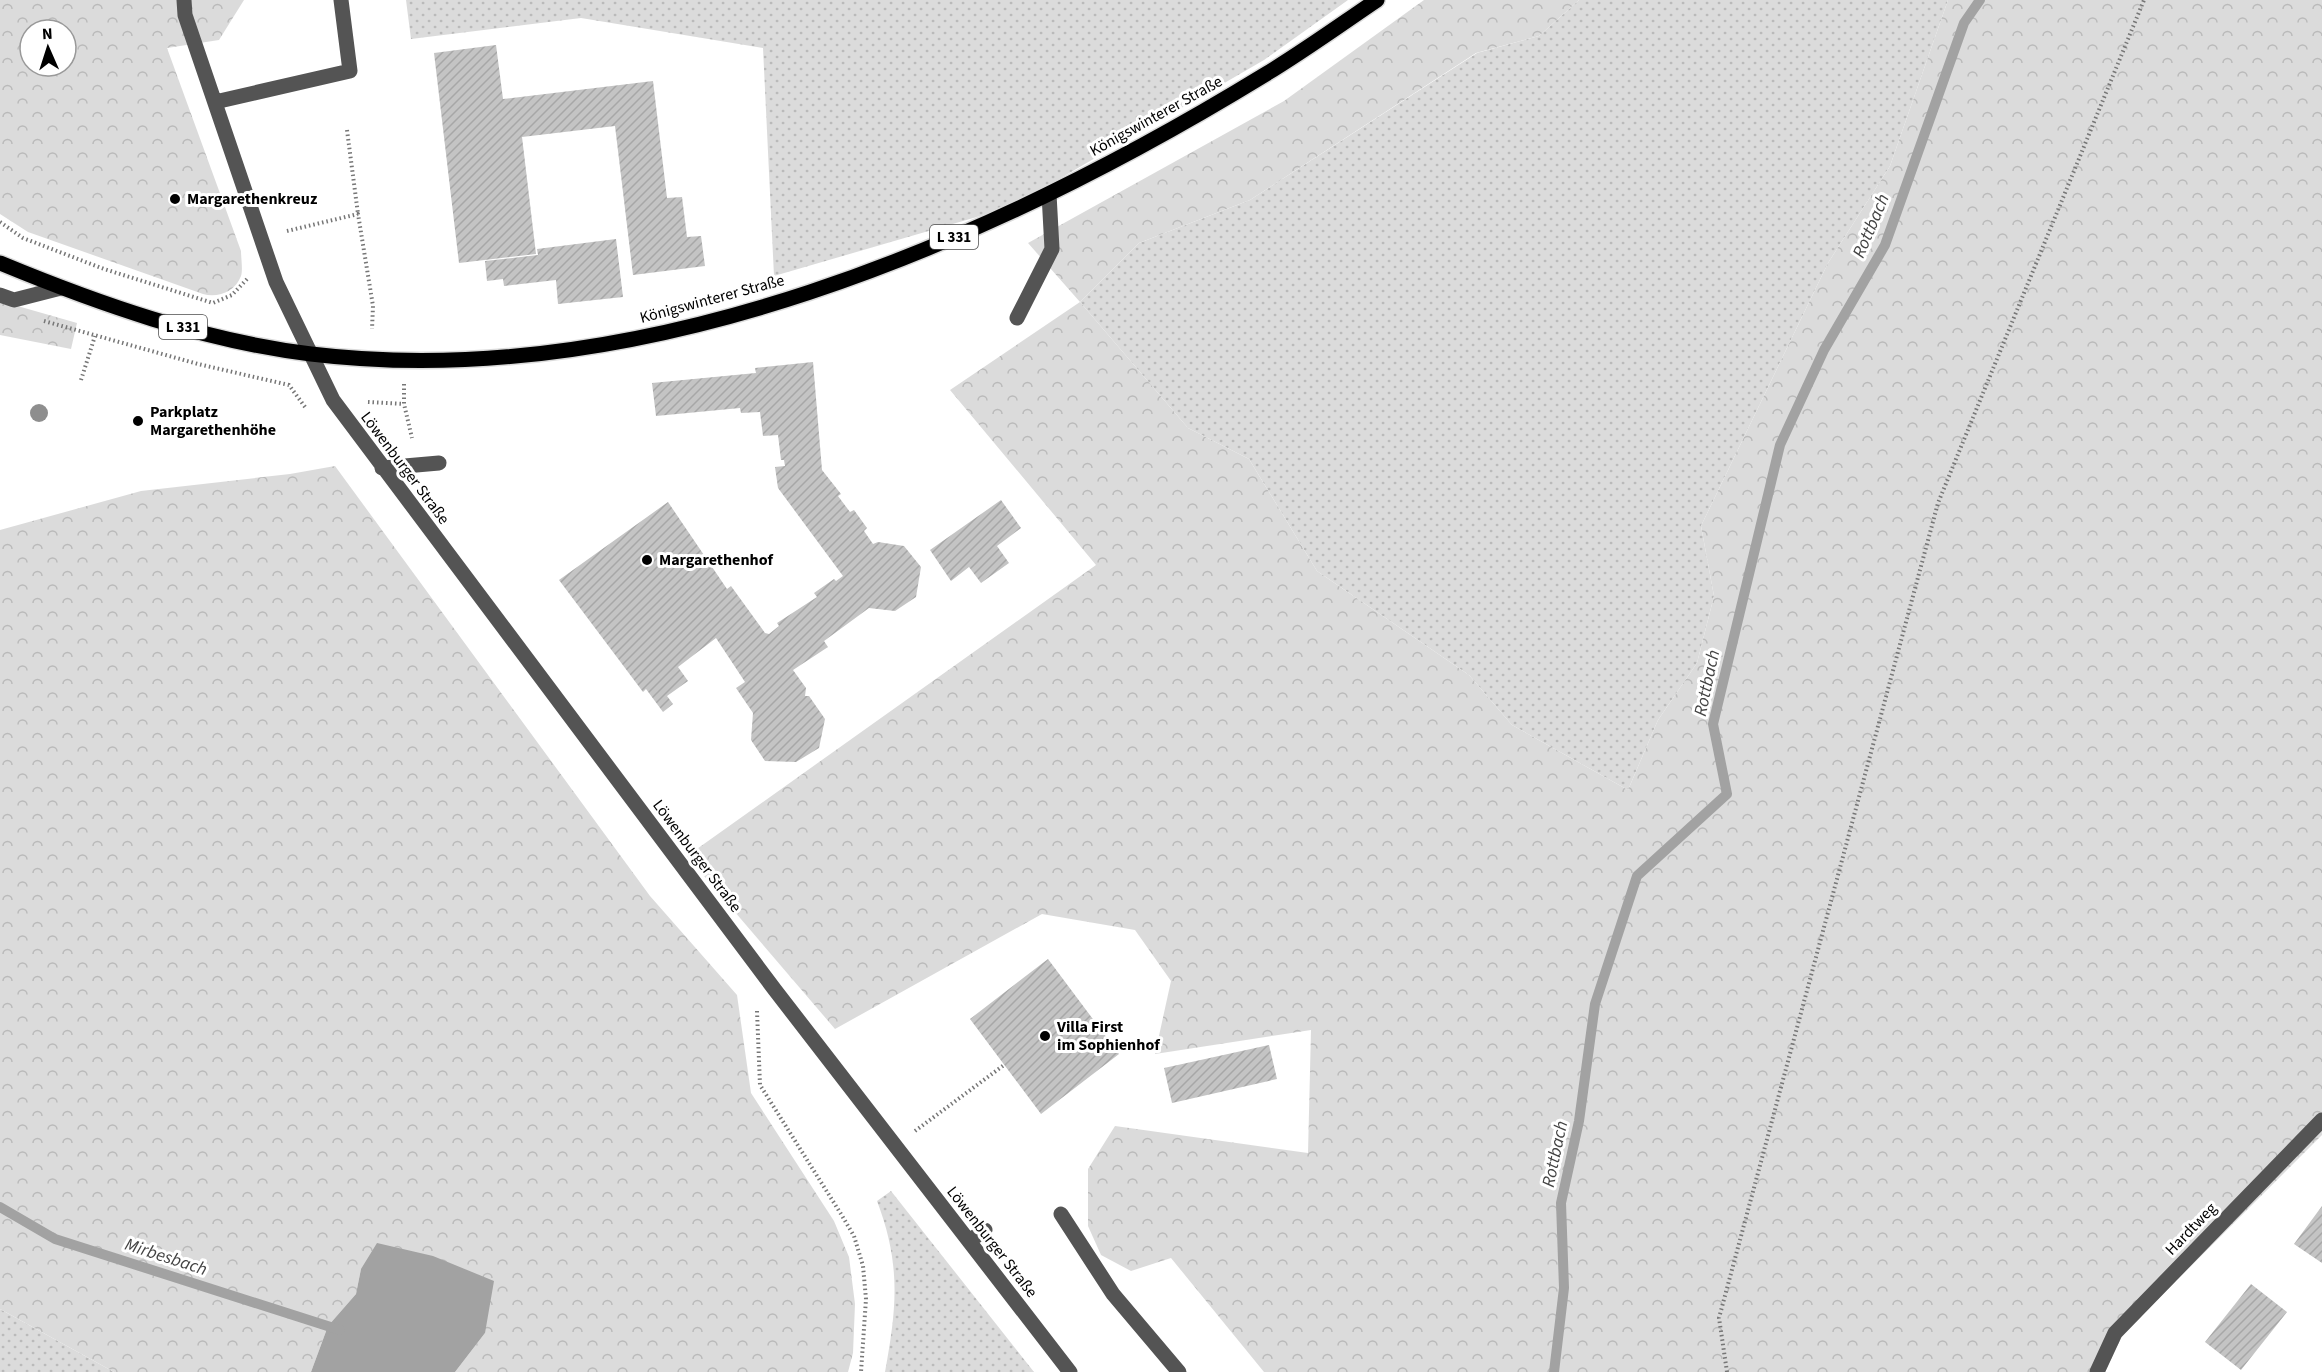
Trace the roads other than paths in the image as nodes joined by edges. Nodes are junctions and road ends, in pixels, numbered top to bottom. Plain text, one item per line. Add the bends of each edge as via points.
1 (194, 0) edge
2 (341, 0) edge
3 (1377, 0) edge
4 (184, 8) edge
5 (215, 102) junction
6 (1050, 194) junction
7 (0, 263) edge
8 (61, 288) junction
9 (0, 295) edge
10 (1017, 318) dead end
11 (308, 354) junction
12 (440, 463) dead end
13 (382, 468) junction
14 (2322, 1120) edge
15 (1061, 1214) dead end
16 (985, 1230) dead end
17 (969, 1241) junction
18 (1070, 1372) edge
19 (1179, 1372) edge
20 (2097, 1372) edge

1 - 4 street
2 - 5 street via 350,71
3 - 6 main road, Königswinterer Straße / L 331 via 1268,73
4 - 5 street, Löwenburger Straße
5 - 11 street, Löwenburger Straße via 276,282
6 - 10 street via 1052,249
6 - 11 main road, Königswinterer Straße / L 331 via 977,228 858,274 721,317 617,342 548,353 424,361
7 - 8 main road, Königswinterer Straße / L 331
8 - 9 street via 14,300
8 - 11 main road, Königswinterer Straße / L 331 via 130,313
11 - 13 street, Löwenburger Straße via 333,400
12 - 13 street
13 - 17 street, Löwenburger Straße
14 - 20 street, Hardtweg via 2115,1333
15 - 19 street via 1113,1294
16 - 17 street
17 - 18 street, Löwenburger Straße

